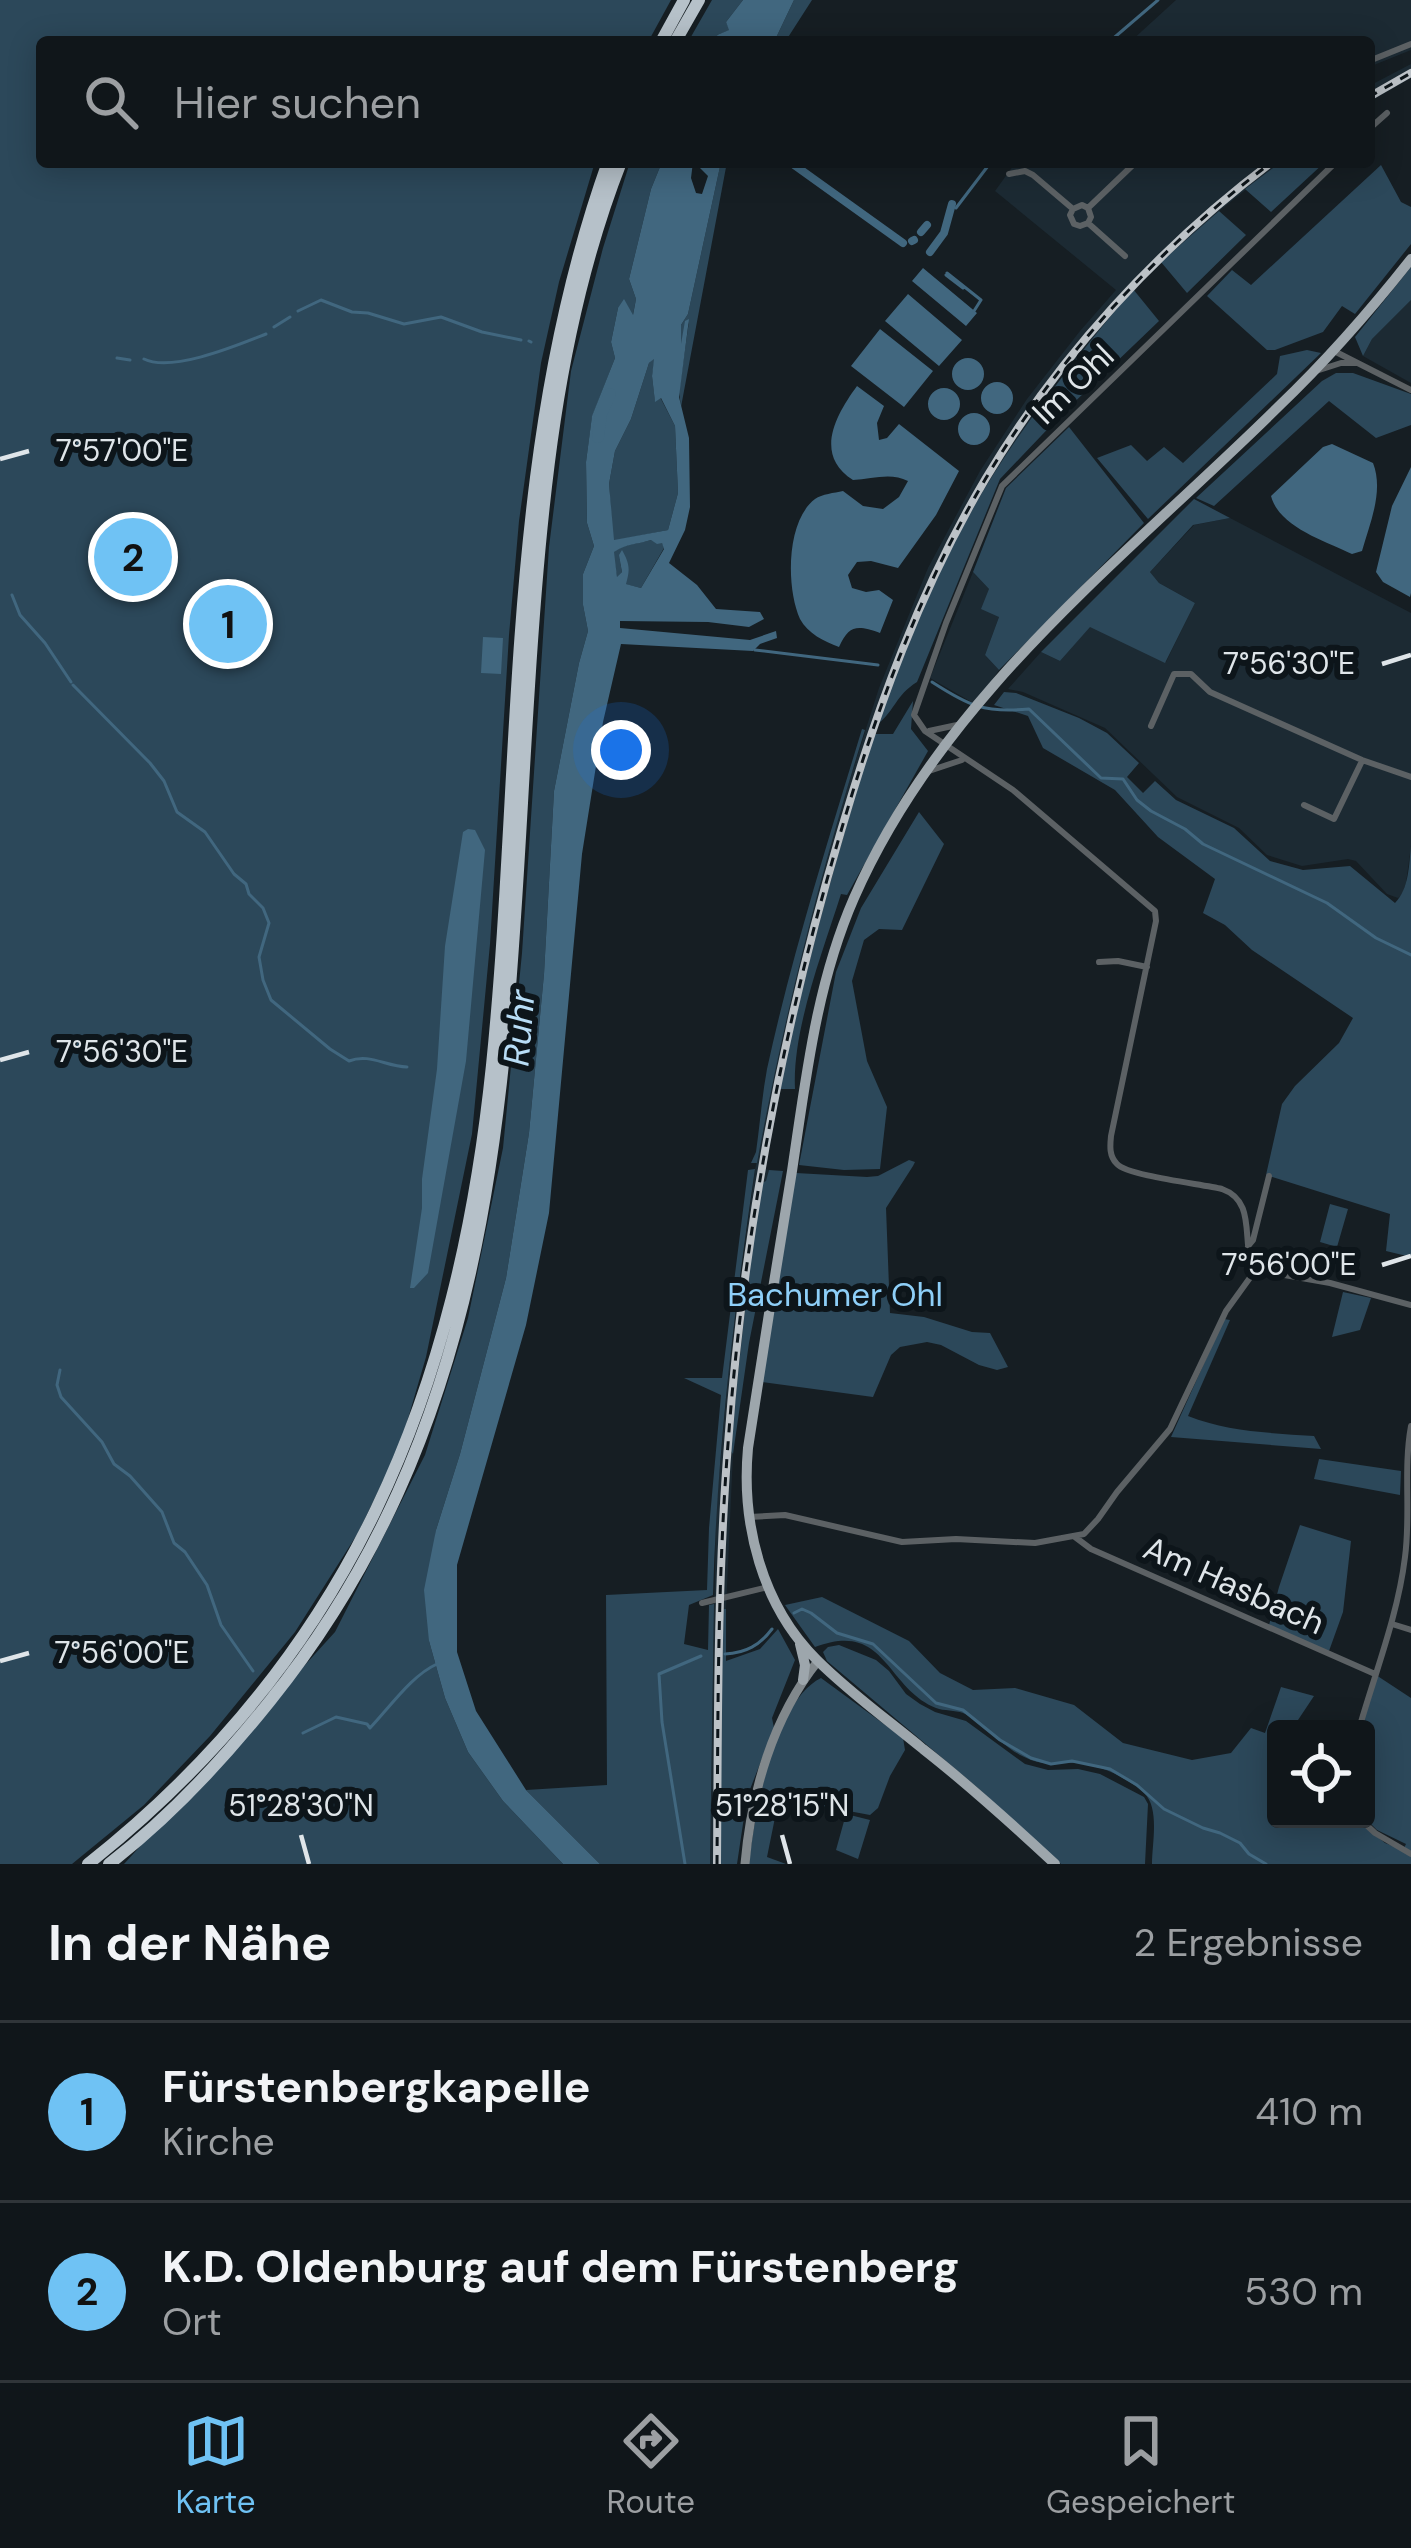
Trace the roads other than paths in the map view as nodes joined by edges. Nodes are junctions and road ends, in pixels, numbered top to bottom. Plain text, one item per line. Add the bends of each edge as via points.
1 (684, 0) edge
2 (699, 0) edge
3 (664, 36) edge
4 (678, 36) edge
5 (1411, 44) edge
6 (1375, 59) edge
7 (1387, 112) dead end
8 (1375, 123) edge
9 (606, 168) edge
10 (619, 168) edge
11 (1130, 168) edge
12 (1330, 168) edge
13 (1009, 174) dead end
14 (1088, 208) junction
15 (1072, 209) junction
16 (1088, 223) junction
17 (1125, 256) dead end
18 (1411, 259) edge
19 (1334, 351) junction
20 (1356, 363) junction
21 (1313, 372) junction
22 (1411, 390) edge
23 (967, 720) junction
24 (1151, 726) dead end
25 (926, 731) junction
26 (946, 746) junction
27 (966, 759) junction
28 (1363, 760) junction
29 (928, 771) junction
30 (1411, 777) edge
31 (1304, 806) dead end
32 (1099, 962) dead end
33 (1147, 967) junction
34 (1269, 1176) dead end
35 (1247, 1246) junction
36 (1258, 1268) junction
37 (1411, 1305) edge
38 (1411, 1426) edge
39 (1408, 1491) edge
40 (749, 1517) junction
41 (1075, 1538) junction
42 (1409, 1542) edge
43 (768, 1586) junction
44 (702, 1603) dead end
45 (1390, 1623) junction
46 (1411, 1630) edge
47 (800, 1641) junction
48 (818, 1661) junction
49 (1375, 1674) junction
50 (803, 1680) junction
51 (1362, 1720) edge
52 (1370, 1828) edge
53 (1411, 1854) edge
54 (88, 1864) edge
55 (109, 1864) edge
56 (746, 1864) edge
57 (1055, 1864) edge

1 - 3 highway
2 - 4 highway
5 - 6 street
7 - 8 street
9 - 54 highway via 563,315 534,483 492,1065 474,1198 439,1350 373,1520 293,1652 212,1752
10 - 55 highway via 575,319 546,486 505,1066 486,1202 451,1353 384,1525 314,1644 235,1745
11 - 14 street
12 - 25 street, Im Ohl via 1002,486 921,691 914,715
13 - 15 street via 1033,175
14 - 15 street
14 - 16 street
15 - 16 street via 1073,224
16 - 17 street
18 - 19 main road
19 - 20 street
19 - 21 main road
20 - 21 street
20 - 22 street
21 - 23 main road via 1029,645
23 - 25 street
23 - 26 main road
24 - 28 street via 1174,674 1191,674 1210,692
25 - 26 street
26 - 27 street
26 - 29 main road
27 - 29 street
27 - 33 street via 1154,909
28 - 30 street
28 - 31 street via 1334,819
29 - 40 main road via 868,869 824,984 748,1448
32 - 33 street
33 - 35 street via 1112,1157 1133,1172 1233,1193 1244,1209
34 - 35 street
35 - 36 street
36 - 37 street
36 - 41 street via 1226,1311 1170,1429
38 - 39 street
39 - 42 street
40 - 41 street via 785,1515 902,1543
40 - 43 main road
41 - 49 street, Am Hasbach
42 - 45 street
43 - 44 street
43 - 47 main road
45 - 46 street
45 - 49 street
47 - 48 main road
47 - 50 main road
48 - 50 main road
48 - 57 main road
49 - 51 street
50 - 56 main road via 757,1789
52 - 53 street

